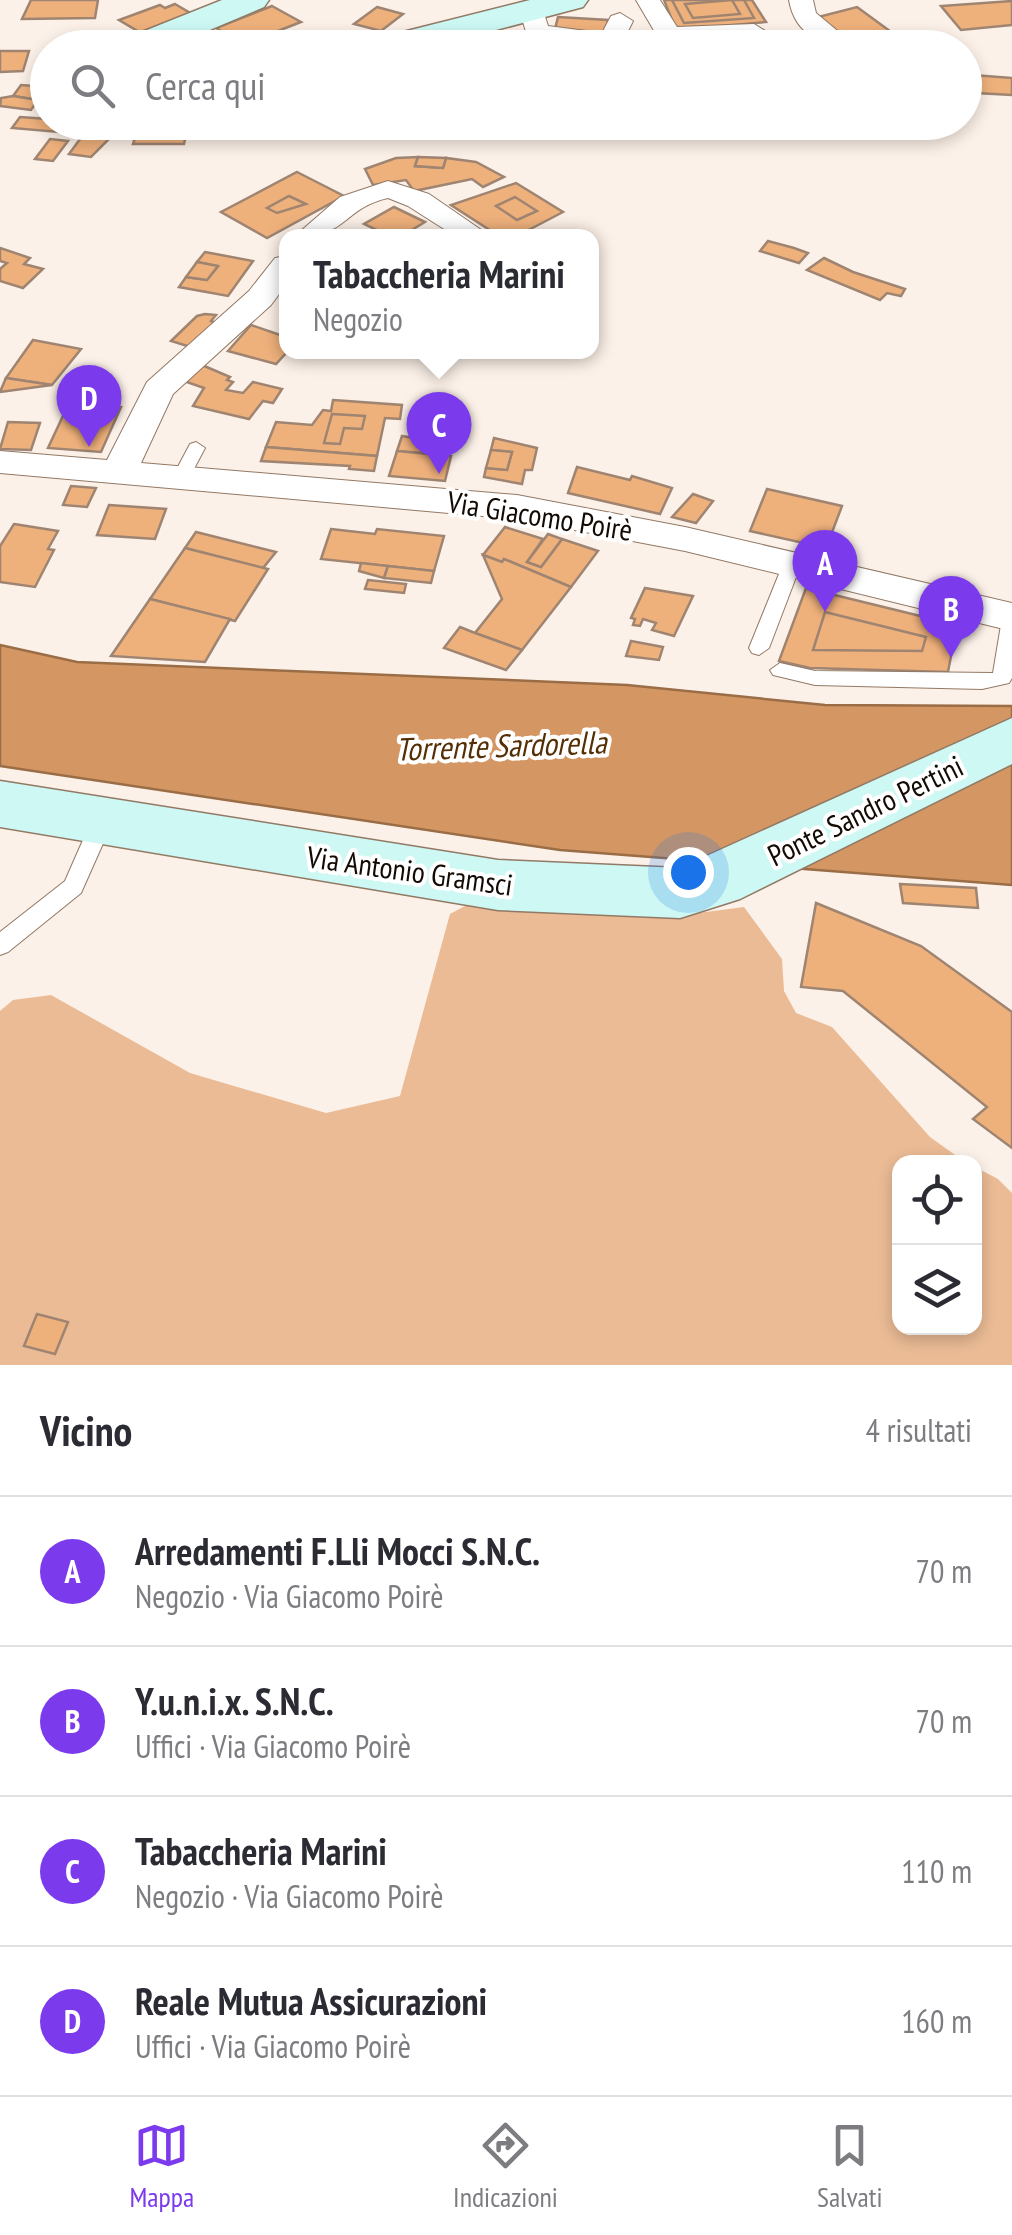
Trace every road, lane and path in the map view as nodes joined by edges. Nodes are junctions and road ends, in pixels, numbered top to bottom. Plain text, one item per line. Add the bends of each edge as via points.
1 (252, 0) edge
2 (572, 0) edge
3 (648, 0) edge
4 (801, 0) edge
5 (620, 21) dead end
6 (179, 30) edge
7 (535, 30) edge
8 (618, 30) edge
9 (666, 30) edge
10 (822, 30) edge
11 (319, 229) edge
12 (463, 229) edge
13 (279, 274) edge
14 (0, 462) edge
15 (118, 474) junction
16 (792, 564) junction
17 (1012, 618) edge
18 (759, 648) dead end
19 (780, 670) dead end
20 (1012, 739) edge
21 (0, 804) edge
22 (102, 821) junction
23 (718, 881) joint
24 (0, 945) edge

1 - 6 main road
2 - 7 main road
3 - 9 street
4 - 10 street via 804,16
5 - 8 street
11 - 12 street via 380,190 398,191
13 - 15 street via 160,389
14 - 15 street, Via Giacomo Poirè
15 - 16 street, Via Giacomo Poirè via 188,463 516,507
16 - 17 street, Via Giacomo Poirè
16 - 18 lane
17 - 19 lane via 1002,678 815,678
20 - 23 main road, Ponte Sandro Pertini
21 - 22 main road, Via Antonio Gramsci
22 - 23 main road, Via Antonio Gramsci via 498,885 680,893
22 - 24 lane via 72,887

